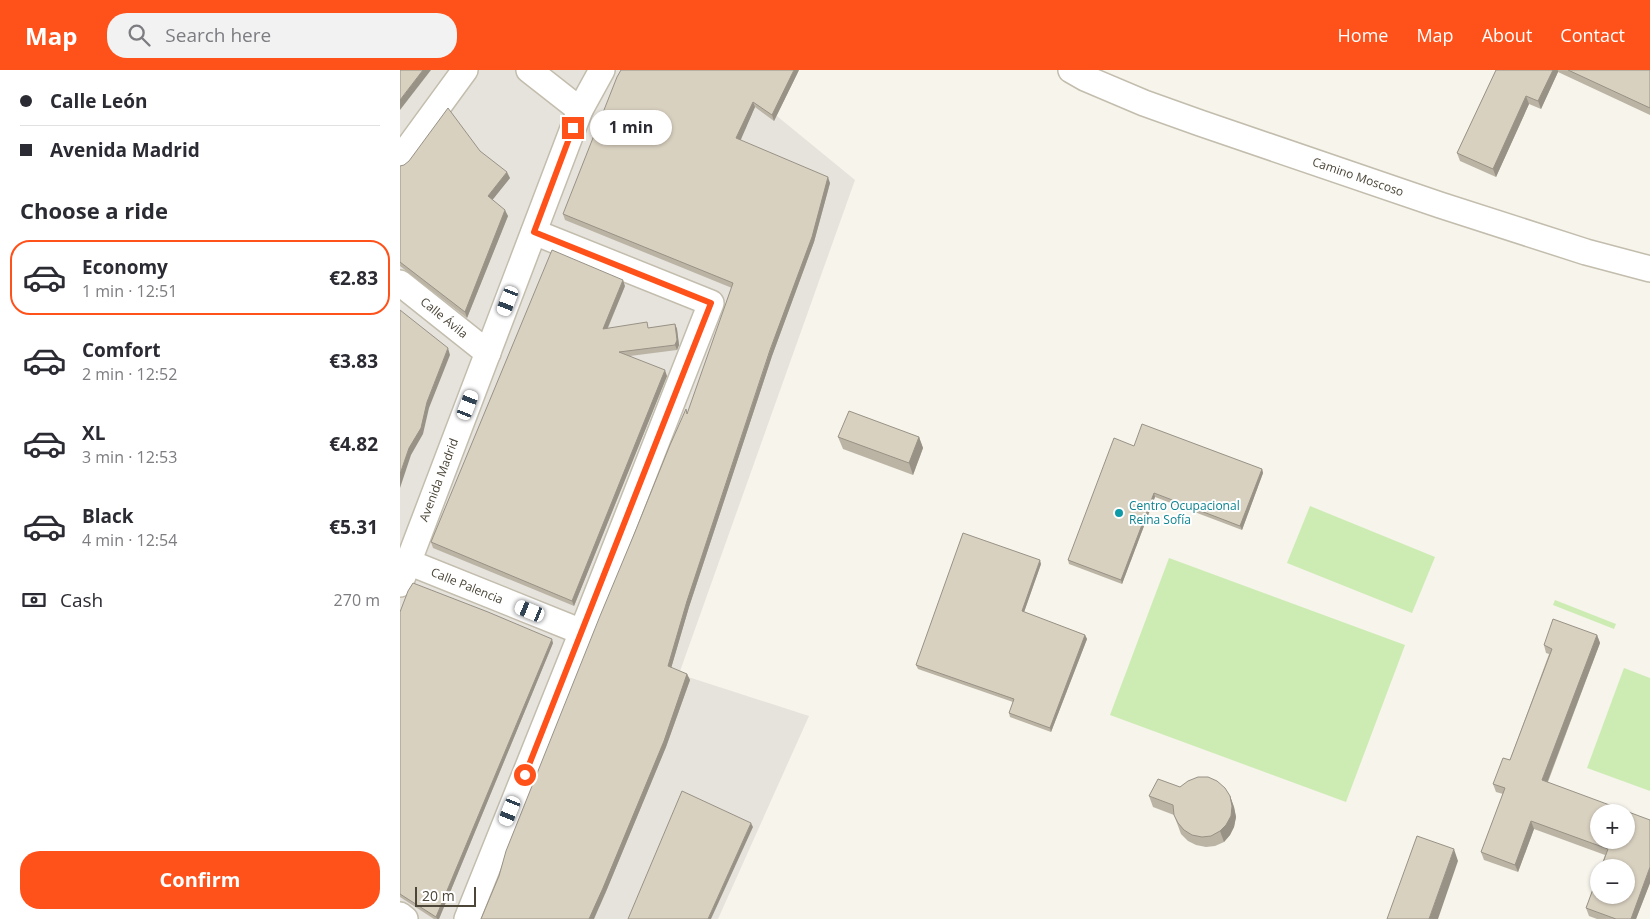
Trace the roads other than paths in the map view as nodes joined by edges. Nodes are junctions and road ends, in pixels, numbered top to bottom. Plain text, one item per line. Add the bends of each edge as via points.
1 (465, 70) edge
2 (529, 70) edge
3 (602, 70) edge
4 (1071, 70) edge
5 (580, 110) junction
6 (400, 159) edge
7 (534, 232) junction
8 (1650, 269) edge
9 (400, 283) edge
10 (488, 353) junction
11 (404, 573) edge
12 (582, 632) junction
13 (400, 915) edge
14 (405, 919) edge
15 (468, 919) edge

1 - 6 street
2 - 5 street
3 - 5 street, Avenida Madrid
4 - 8 street, Camino Moscoso via 1144,103 1200,123 1440,205
5 - 7 street, Avenida Madrid
7 - 10 street, Avenida Madrid
7 - 12 street via 711,303
9 - 10 street, Calle Ávila
10 - 11 street, Avenida Madrid
11 - 12 street, Calle Palencia
12 - 15 street
13 - 14 street

